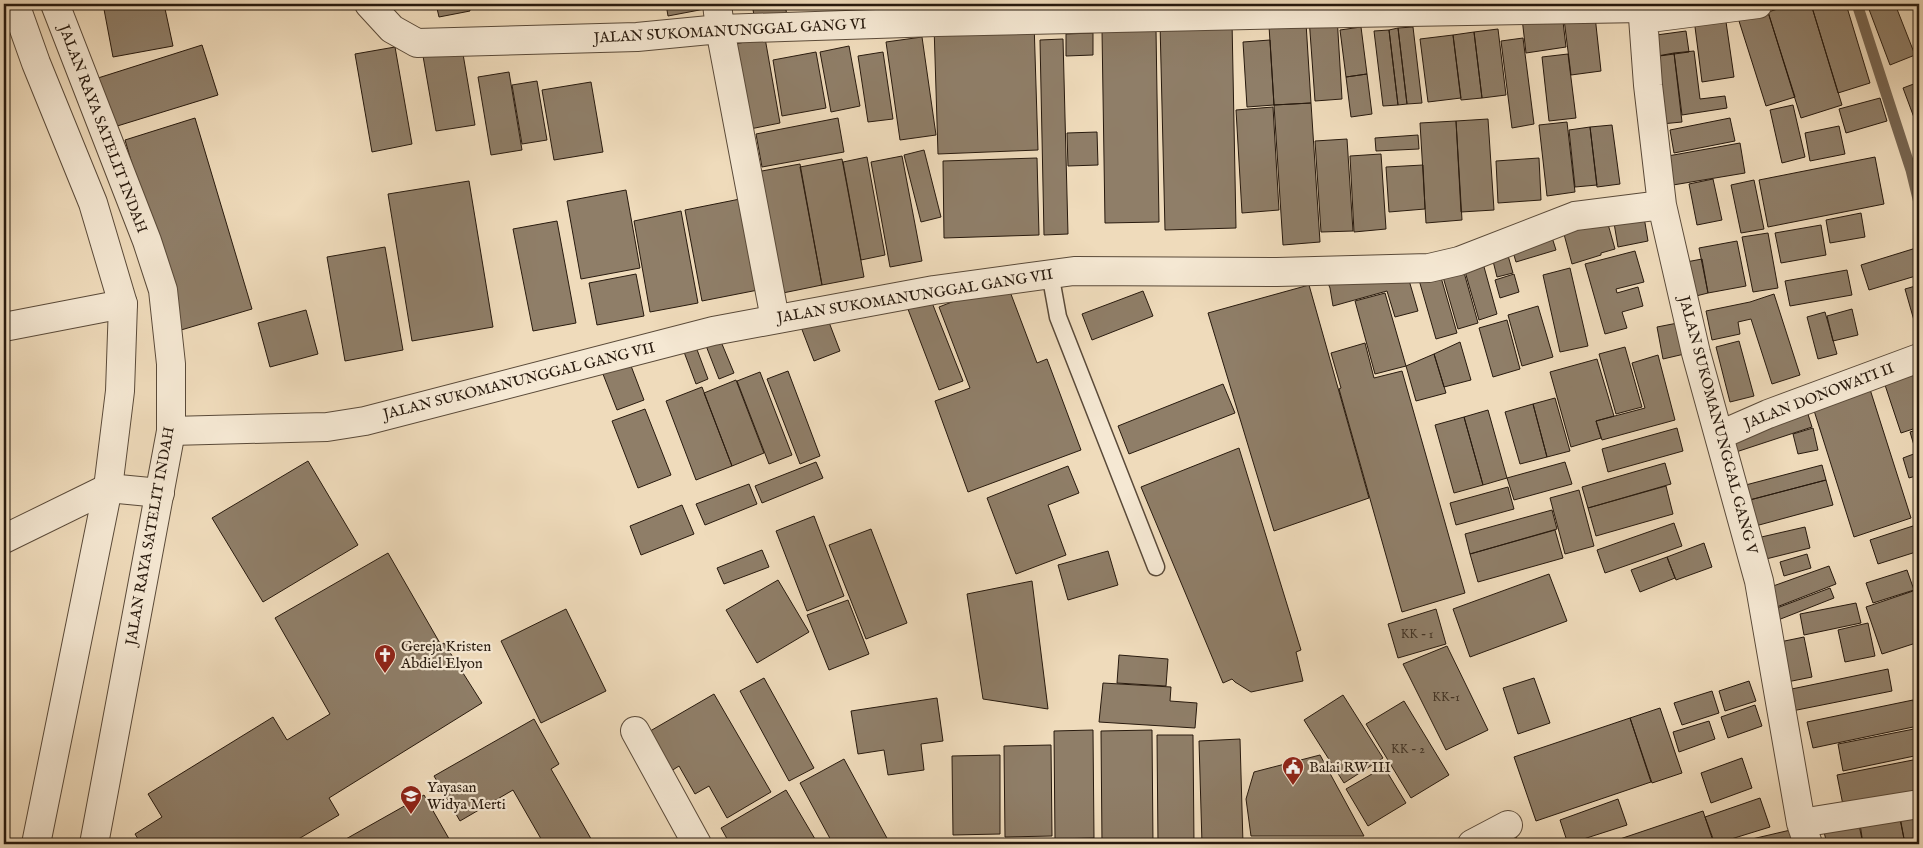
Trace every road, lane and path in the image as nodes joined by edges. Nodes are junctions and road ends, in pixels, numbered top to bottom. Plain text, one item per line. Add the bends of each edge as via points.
1 (15, 4) edge
2 (56, 4) edge
3 (369, 4) edge
4 (1758, 4) edge
5 (1643, 10) edge
6 (719, 16) edge
7 (1662, 206) junction
8 (1050, 273) junction
9 (123, 304) junction
10 (775, 319) junction
11 (4, 327) edge
12 (1919, 358) edge
13 (171, 431) junction
14 (1720, 435) junction
15 (108, 488) junction
16 (160, 493) junction
17 (4, 539) edge
18 (1156, 567) dead end
19 (635, 731) dead end
20 (1919, 804) edge
21 (1508, 825) dead end
22 (1804, 834) edge
23 (36, 844) edge
24 (94, 844) edge
25 (697, 844) edge
26 (1472, 844) edge

1 - 9 street via 93,202
2 - 13 street, JALAN RAYA SATELIT INDAH via 163,290 171,364
3 - 6 street, JALAN SUKOMANUNGGAL GANG VI via 392,29 417,43 637,37
4 - 5 street, JALAN SUKOMANUNGGAL GANG VI
5 - 6 street, JALAN SUKOMANUNGGAL GANG VI
5 - 7 street, JALAN SUKOMANUNGGAL GANG V
6 - 10 street
7 - 8 street, JALAN SUKOMANUNGGAL GANG VII via 1575,216 1459,261 1429,268
7 - 14 street, JALAN SUKOMANUNGGAL GANG V via 1696,353
8 - 10 street, JALAN SUKOMANUNGGAL GANG VII
8 - 18 lane via 1058,317
9 - 11 street
9 - 15 street via 120,392
10 - 13 street, JALAN SUKOMANUNGGAL GANG VII via 713,331 365,421 327,427
12 - 14 street, JALAN DONOWATI II
13 - 16 street, JALAN RAYA SATELIT INDAH
14 - 22 street, JALAN SUKOMANUNGGAL GANG V via 1759,581
15 - 16 street
15 - 17 street
15 - 23 street
16 - 24 street, JALAN RAYA SATELIT INDAH
19 - 25 street
20 - 22 street
21 - 26 street

